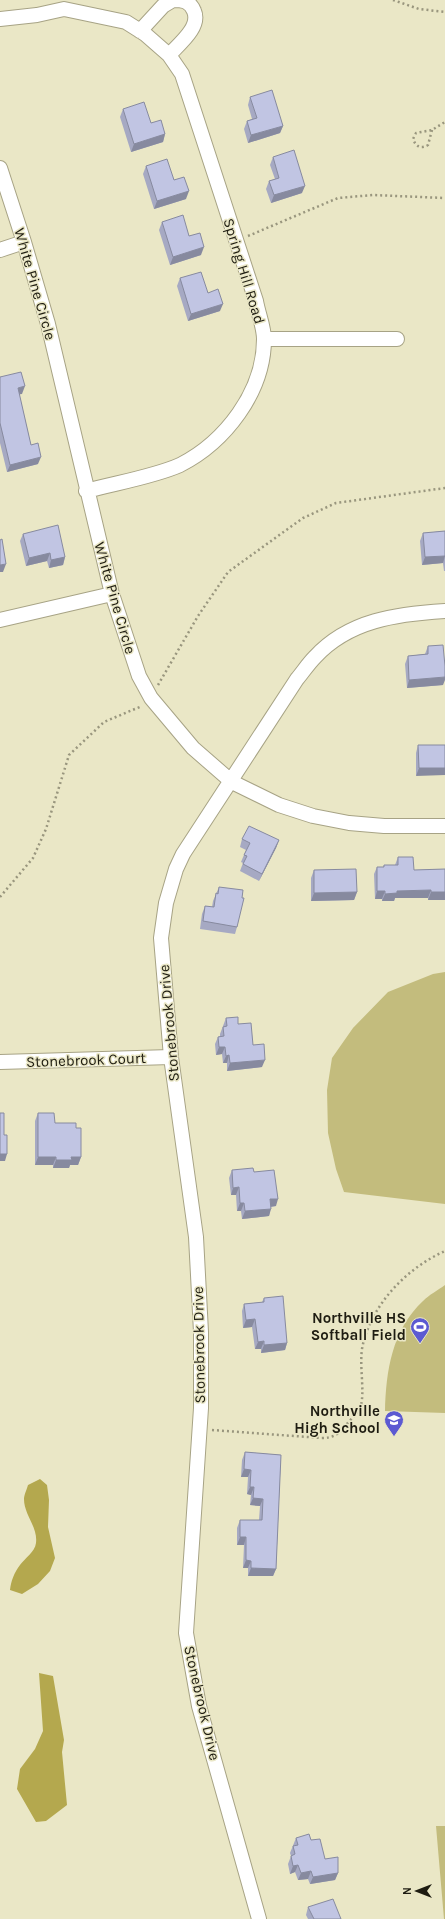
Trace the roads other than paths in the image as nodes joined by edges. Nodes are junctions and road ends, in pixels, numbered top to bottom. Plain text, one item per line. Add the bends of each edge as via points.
1 (173, 0) edge
2 (0, 18) edge
3 (140, 31) junction
4 (169, 55) junction
5 (0, 168) edge
6 (24, 242) junction
7 (0, 250) edge
8 (264, 339) junction
9 (397, 339) dead end
10 (86, 491) junction
11 (112, 594) junction
12 (445, 611) edge
13 (0, 620) edge
14 (232, 782) junction
15 (445, 826) edge
16 (171, 1057) junction
17 (0, 1062) edge
18 (259, 1919) edge

1 - 3 street via 163,6
1 - 4 street via 184,0 192,6 196,16 193,28
2 - 3 street, Spring Hill Road via 37,15 64,9 126,22
3 - 4 street, Spring Hill Road
4 - 8 street, Spring Hill Road via 182,74 256,301
5 - 6 street, White Pine Circle
6 - 7 street
6 - 10 street, White Pine Circle via 48,324
8 - 9 street
8 - 10 street, Spring Hill Road via 257,377 247,400 236,418 202,452 179,465
10 - 11 street, White Pine Circle
11 - 13 street
11 - 14 street, White Pine Circle via 139,676 151,698 193,748
12 - 14 street, Stonebrook Drive via 409,613 383,618 363,624 331,643 314,657 297,679
14 - 15 street, White Pine Circle via 279,805 313,816 384,826
14 - 16 street, Stonebrook Drive via 183,854 166,903 161,938
16 - 17 street, Stonebrook Court
16 - 18 street, Stonebrook Drive via 196,1237 201,1332 199,1429 186,1633 199,1706

